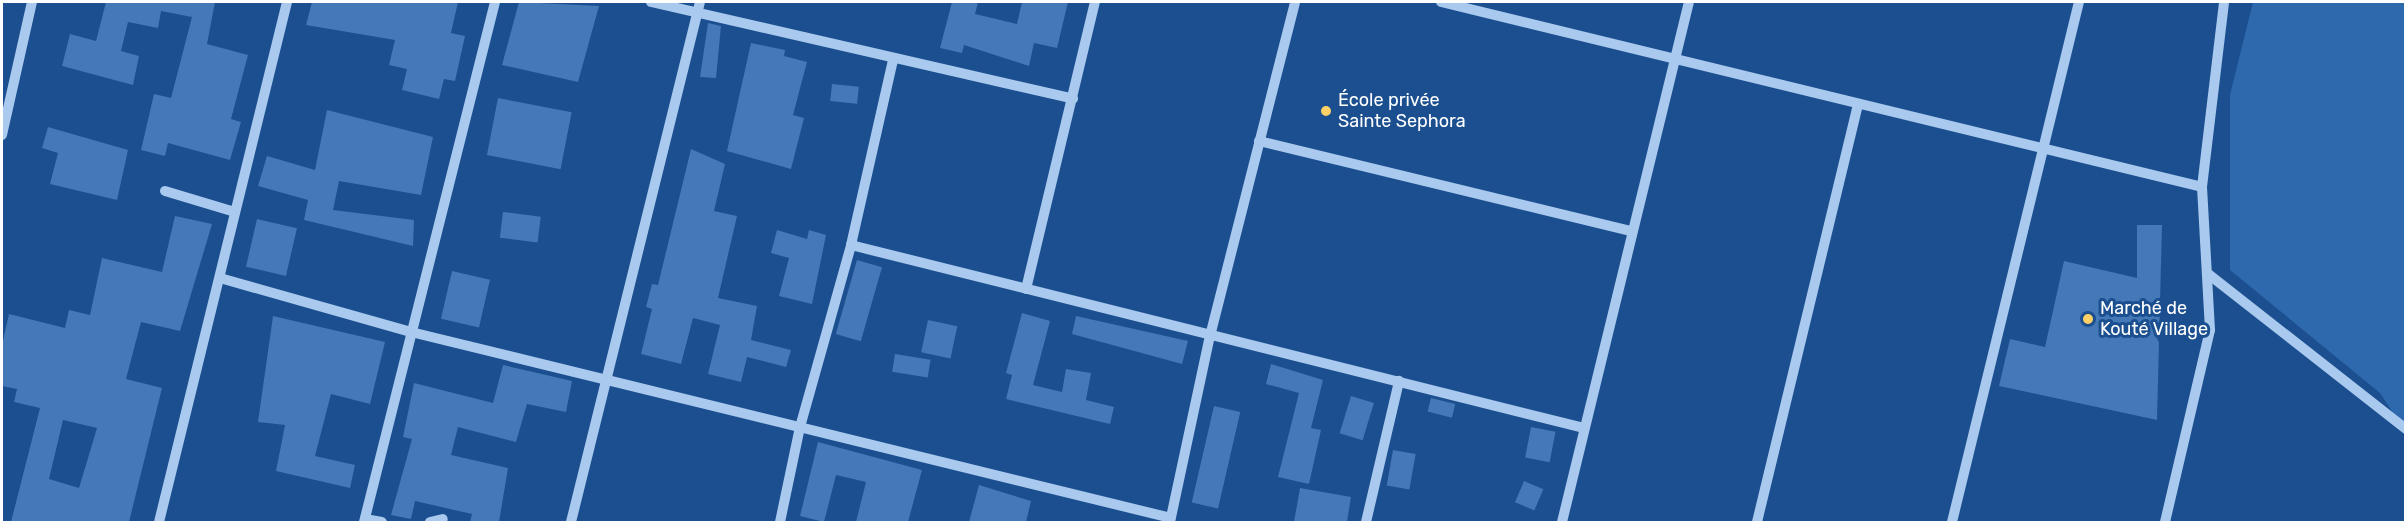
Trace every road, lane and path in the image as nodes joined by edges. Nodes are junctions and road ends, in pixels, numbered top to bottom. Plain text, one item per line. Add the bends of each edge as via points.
1 (32, 2) edge
2 (287, 2) edge
3 (495, 2) edge
4 (651, 2) edge
5 (1095, 2) edge
6 (1295, 2) edge
7 (1441, 2) edge
8 (1689, 2) edge
9 (2079, 2) edge
10 (2224, 2) edge
11 (699, 7) edge
12 (1674, 59) junction
13 (893, 60) junction
14 (1073, 99) junction
15 (1858, 106) junction
16 (2, 135) edge
17 (1259, 141) junction
18 (2044, 150) junction
19 (2202, 187) junction
20 (165, 190) dead end
21 (235, 212) junction
22 (1632, 231) junction
23 (851, 245) junction
24 (2207, 273) junction
25 (220, 278) junction
26 (1026, 289) junction
27 (411, 332) junction
28 (1210, 336) junction
29 (607, 378) junction
30 (1399, 381) junction
31 (800, 427) junction
32 (1584, 428) junction
33 (2406, 429) edge
34 (443, 519) dead end
35 (1171, 520) edge
36 (364, 521) edge
37 (159, 522) edge
38 (382, 522) edge
39 (430, 522) edge
40 (571, 522) edge
41 (780, 522) edge
42 (1366, 522) edge
43 (1562, 522) edge
44 (1757, 522) edge
45 (1952, 522) edge
46 (2165, 522) edge

1 - 16 street
2 - 21 street
3 - 27 street
4 - 11 street
5 - 14 street
6 - 17 street
7 - 12 street
8 - 12 street
9 - 18 street
10 - 19 street
11 - 13 street
11 - 29 street
12 - 15 street
12 - 22 street
13 - 14 street
13 - 23 street
14 - 26 street
15 - 18 street
15 - 44 street
17 - 22 street
17 - 28 street
18 - 19 street
18 - 45 street
19 - 24 street
20 - 21 street
21 - 25 street
22 - 32 street
23 - 26 street
23 - 31 street
24 - 33 street
24 - 46 street via 2210,330
25 - 27 street
25 - 37 street
26 - 28 street
27 - 29 street
27 - 36 street
28 - 30 street
28 - 35 street
29 - 31 street
29 - 40 street
30 - 32 street
30 - 42 street
31 - 35 street
31 - 41 street
32 - 43 street
34 - 39 street
36 - 38 street

